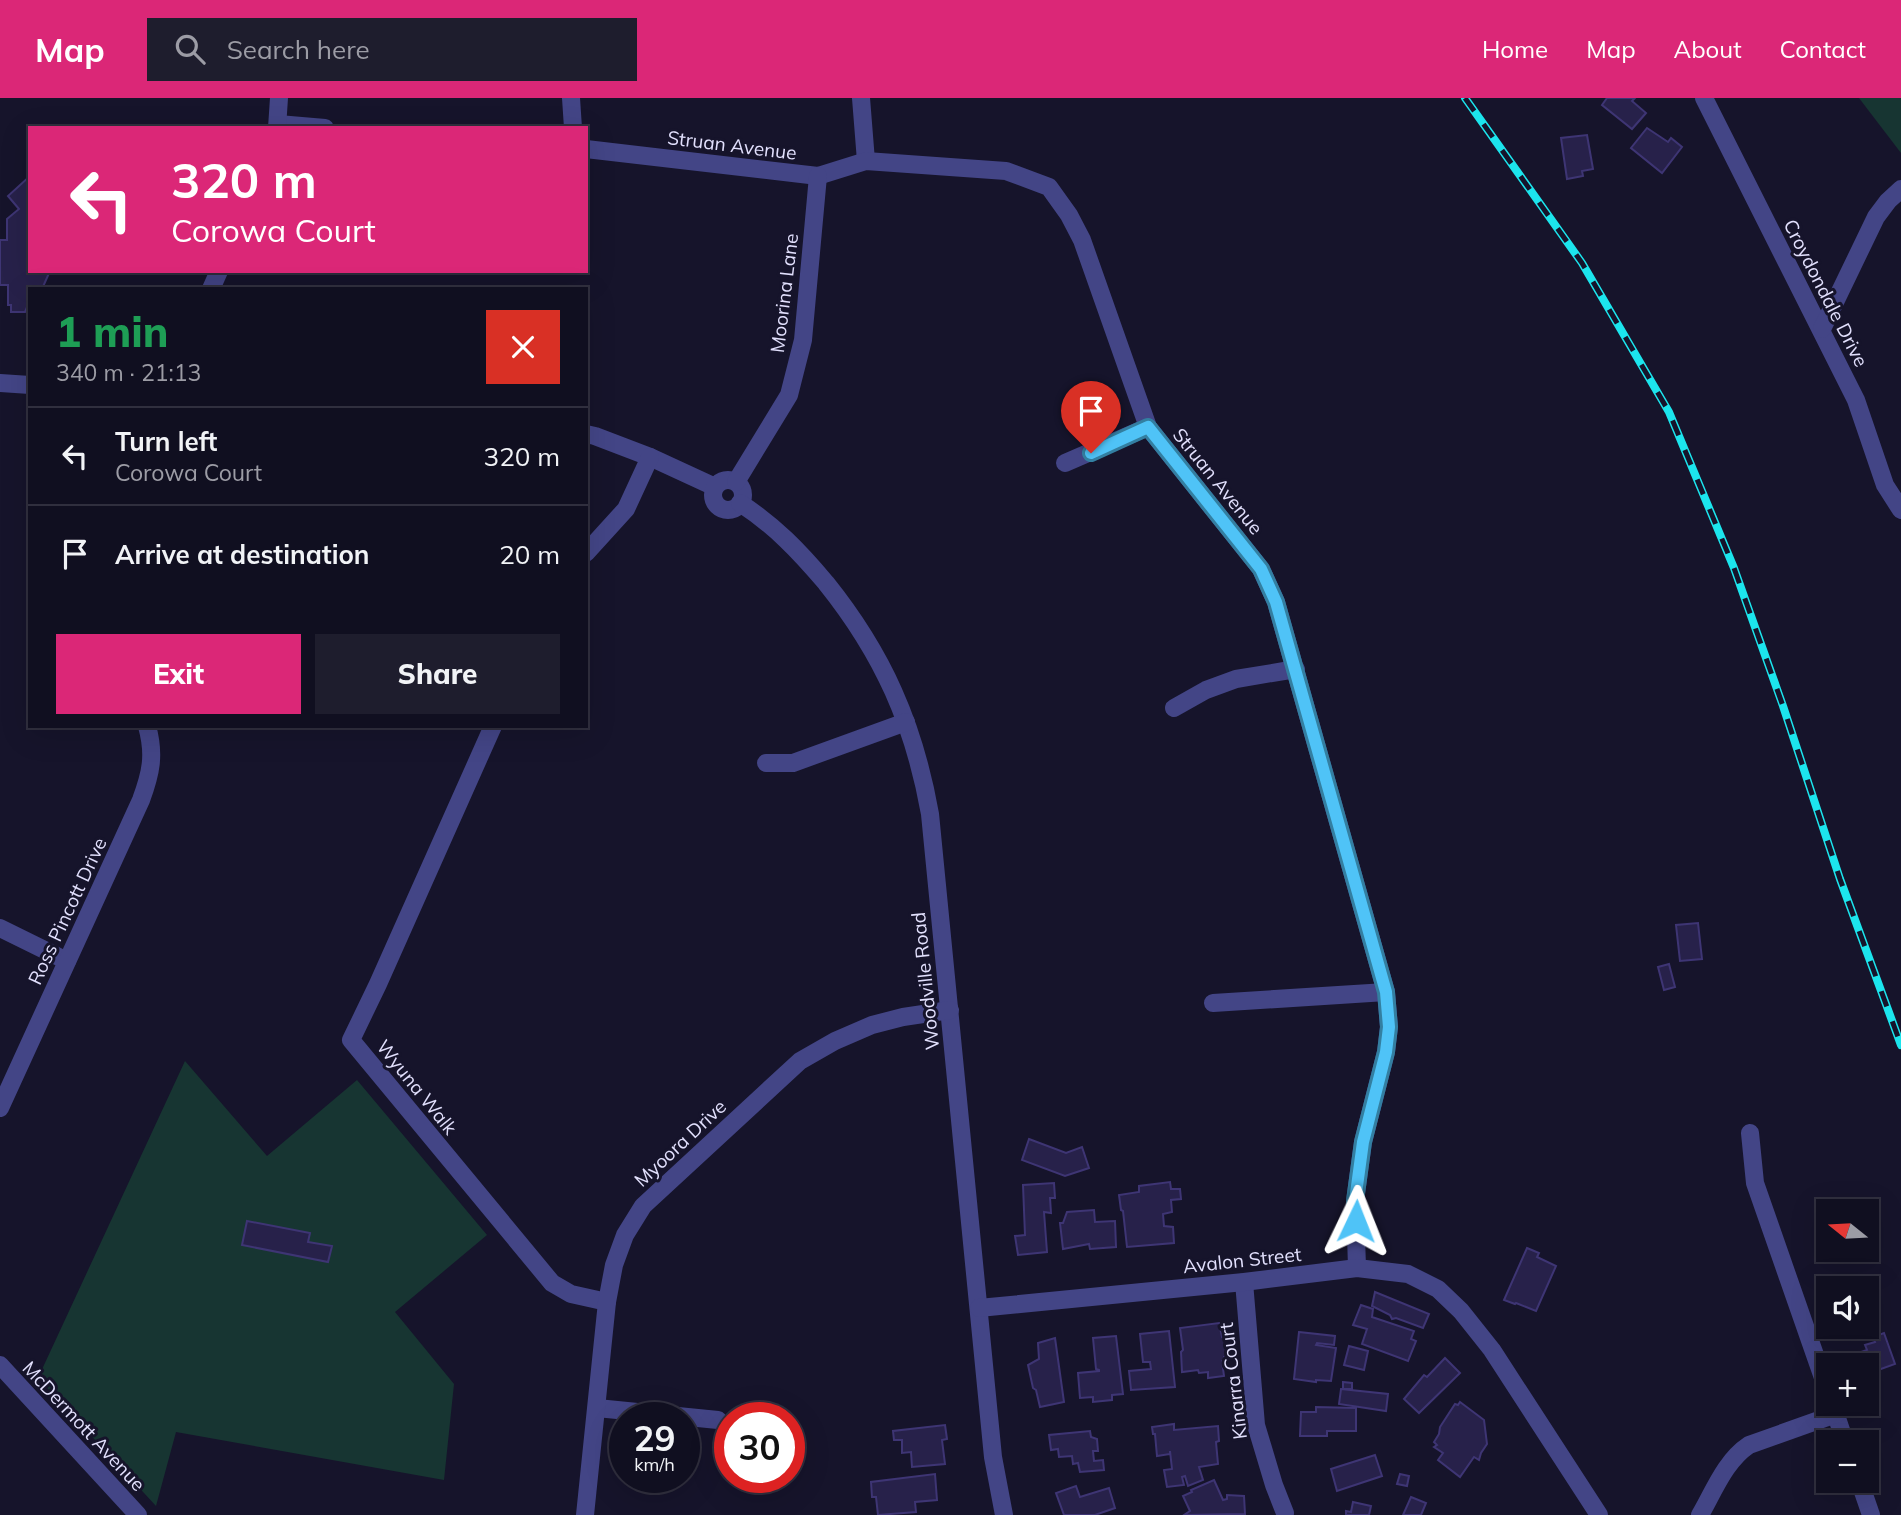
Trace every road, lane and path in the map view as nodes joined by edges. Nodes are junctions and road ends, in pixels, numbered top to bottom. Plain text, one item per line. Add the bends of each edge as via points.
1 (279, 98) edge
2 (571, 98) edge
3 (861, 98) edge
4 (1704, 98) edge
5 (278, 126) edge
6 (573, 126) edge
7 (588, 149) edge
8 (866, 161) junction
9 (818, 176) junction
10 (1901, 189) edge
11 (1822, 329) junction
12 (0, 383) edge
13 (28, 385) edge
14 (1148, 427) junction
15 (588, 434) edge
16 (650, 457) junction
17 (1065, 463) dead end
18 (736, 482) junction
19 (715, 487) junction
20 (740, 503) junction
21 (1901, 510) edge
22 (588, 551) edge
23 (1296, 669) junction
24 (1174, 708) dead end
25 (906, 722) junction
26 (148, 728) edge
27 (492, 728) edge
28 (766, 763) dead end
29 (0, 928) edge
30 (67, 961) junction
31 (1386, 992) junction
32 (1213, 1003) dead end
33 (950, 1010) junction
34 (0, 1108) edge
35 (1750, 1133) dead end
36 (1357, 1268) junction
37 (1244, 1282) junction
38 (607, 1302) junction
39 (979, 1308) junction
40 (1816, 1358) edge
41 (0, 1365) edge
42 (597, 1408) junction
43 (1818, 1416) edge
44 (714, 1420) edge
45 (1863, 1493) edge
46 (1284, 1513) dead end
47 (138, 1515) edge
48 (586, 1515) edge
49 (1004, 1515) edge
50 (1600, 1515) edge
51 (1700, 1515) edge
52 (1871, 1515) edge

1 - 5 street
2 - 6 street
3 - 8 street
4 - 11 street, Croydondale Drive
7 - 9 street, Struan Avenue
8 - 9 street, Struan Avenue
8 - 14 street, Struan Avenue via 1006,171 1049,187 1082,240
9 - 18 street, Moorina Lane via 803,340 789,395
10 - 11 street via 1876,218
11 - 21 street, Croydondale Drive via 1856,400 1885,485
12 - 13 street
14 - 17 street
14 - 23 street, Struan Avenue via 1261,569
15 - 16 street
16 - 19 street
16 - 22 street via 626,509
18 - 19 street via 727,480
18 - 20 street via 743,493
19 - 20 street via 713,497 721,508 731,510
20 - 25 street, Woodville Road via 791,543 860,628
23 - 24 street via 1236,679
23 - 31 street, Struan Avenue
25 - 28 street via 793,763
25 - 33 street, Woodville Road via 930,814
26 - 30 street, Ross Pincott Drive via 152,754 148,781
27 - 38 street, Wyuna Walk via 351,1040 552,1283 571,1294
29 - 30 street
30 - 34 street, Ross Pincott Drive
31 - 32 street
31 - 36 street, Struan Avenue via 1386,1052 1363,1142 1355,1201
33 - 38 street, Myoora Drive via 872,1025 800,1061 643,1206 625,1235
33 - 39 street, Woodville Road
35 - 40 street via 1755,1183
36 - 37 street, Avalon Street
36 - 50 street, Avalon Street via 1408,1274 1438,1289 1461,1311 1492,1350
37 - 39 street, Avalon Street
37 - 46 street, Kinarra Court via 1256,1425
38 - 42 street, Myoora Drive
39 - 49 street, Woodville Road via 993,1457
41 - 47 street, McDermott Avenue
42 - 44 street
42 - 48 street, Myoora Drive
43 - 51 street via 1738,1452
45 - 52 street

